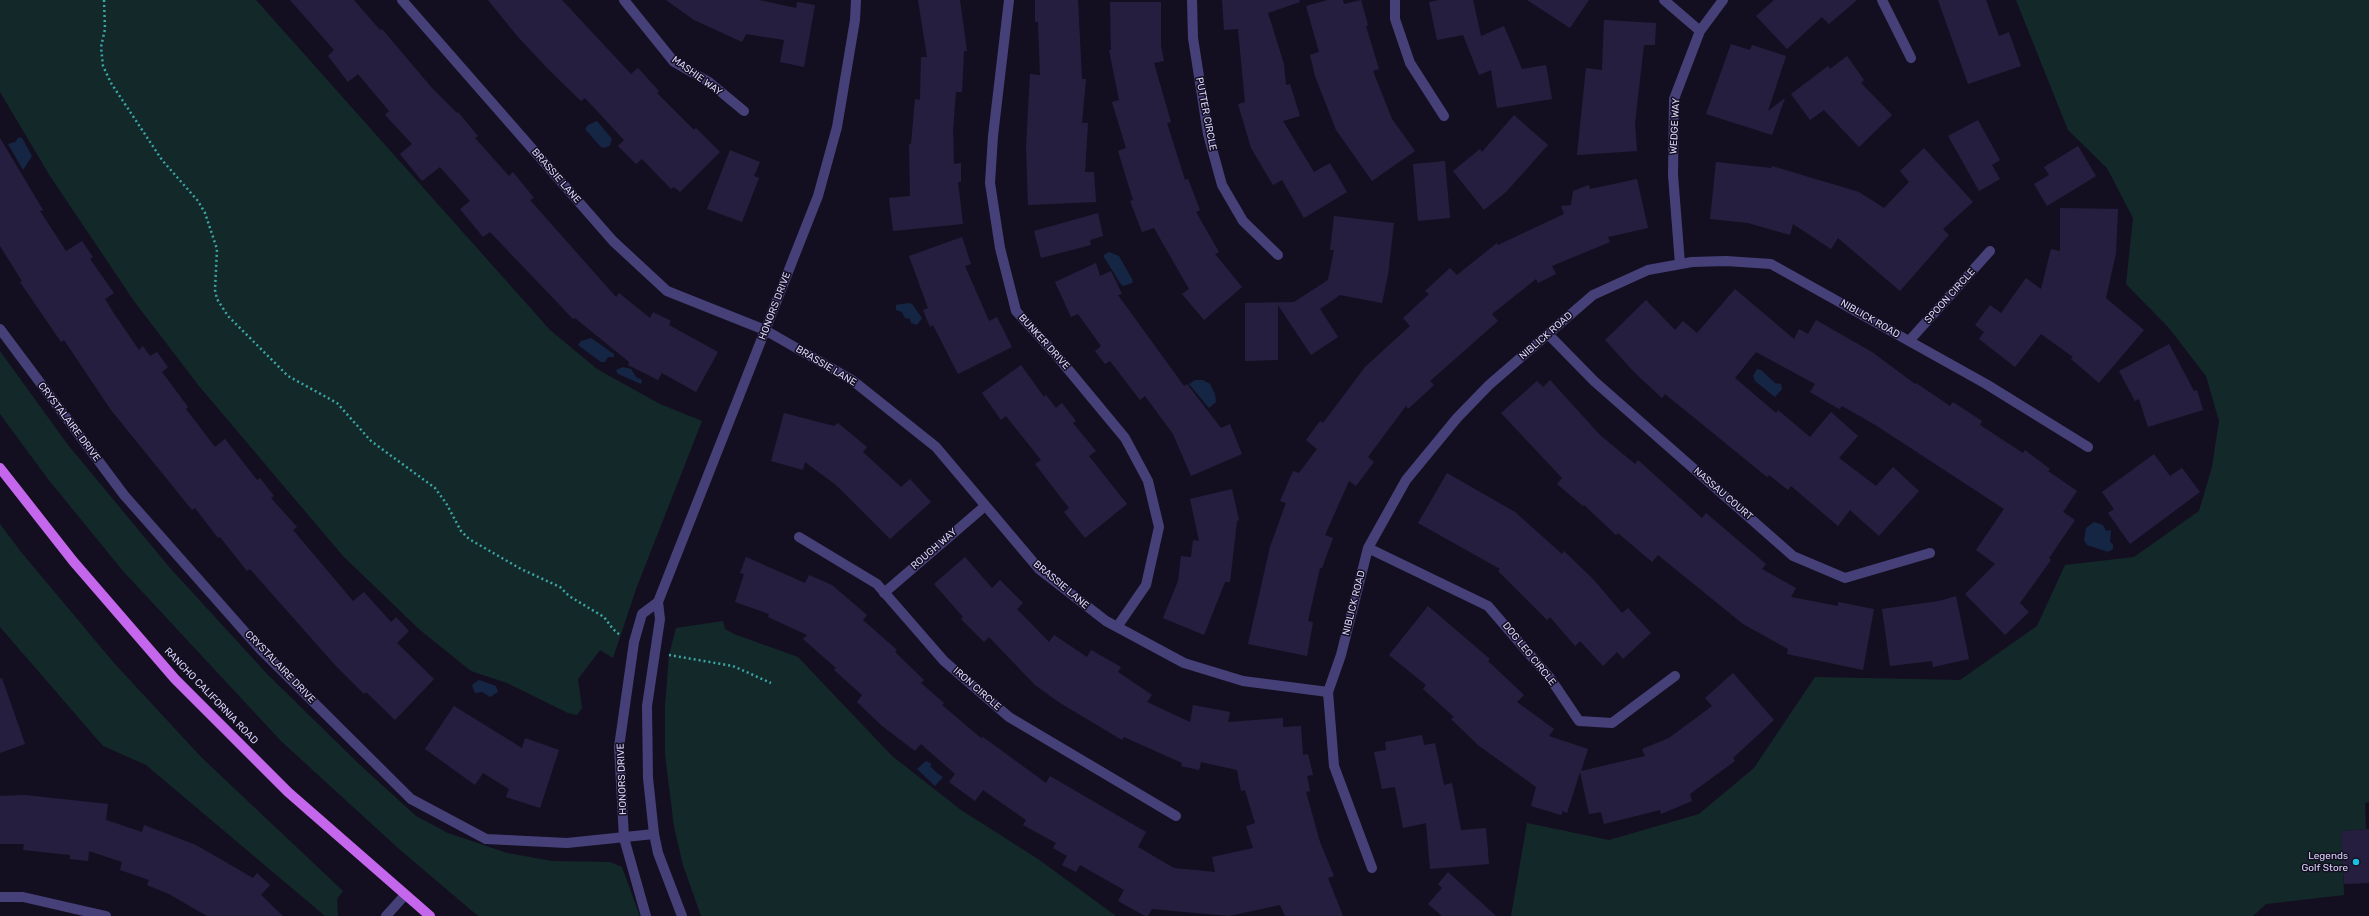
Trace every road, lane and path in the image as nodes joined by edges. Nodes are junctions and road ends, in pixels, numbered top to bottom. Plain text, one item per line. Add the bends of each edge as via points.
1 (104, 0) edge
2 (402, 0) edge
3 (624, 0) edge
4 (856, 0) edge
5 (1009, 0) edge
6 (1192, 0) edge
7 (1395, 0) edge
8 (1664, 0) edge
9 (1723, 0) edge
10 (1882, 0) edge
11 (1700, 31) junction
12 (1911, 58) dead end
13 (744, 111) dead end
14 (1444, 116) dead end
15 (1990, 251) dead end
16 (1278, 254) dead end
17 (1680, 264) junction
18 (0, 329) edge
19 (765, 330) junction
20 (1548, 334) junction
21 (1909, 341) junction
22 (2088, 447) dead end
23 (0, 468) edge
24 (984, 506) junction
25 (799, 537) dead end
26 (1368, 548) junction
27 (1930, 553) dead end
28 (560, 587) dead end
29 (884, 593) junction
30 (658, 602) junction
31 (1117, 627) junction
32 (1675, 676) dead end
33 (1328, 692) junction
34 (1176, 816) dead end
35 (654, 834) junction
36 (624, 838) junction
37 (1372, 868) dead end
38 (405, 895) junction
39 (0, 897) edge
40 (106, 916) edge
41 (386, 916) edge
42 (430, 916) edge
43 (646, 916) edge
44 (682, 916) edge

1 - 28 path via 105,29 101,47 103,66 111,83 162,160 198,201 205,213 217,249 217,299 228,316 288,376 337,403 371,441 435,488 461,531 469,539 521,569
2 - 19 street, BRASSIE LANE via 613,241 667,291
3 - 13 street, MASHIE WAY via 674,62 709,82
4 - 19 street, HONORS DRIVE via 837,127 818,196
5 - 31 street, BUNKER DRIVE via 990,183 1000,248 1016,311 1125,438 1148,481 1159,527 1146,585
6 - 16 street, PUTTER CIRCLE via 1193,38 1206,127 1222,185 1243,221
7 - 14 street via 1395,19 1410,63
8 - 11 street
9 - 11 street, WEDGE WAY
10 - 12 street
11 - 17 street, WEDGE WAY via 1674,99 1673,175
15 - 21 street, SPOON CIRCLE
17 - 20 street, NIBLICK ROAD via 1648,270 1593,295
17 - 21 street, NIBLICK ROAD via 1726,261 1771,264
18 - 36 street, CRYSTALAIRE DRIVE via 124,495 260,649 411,799 486,839 567,843
19 - 24 street, BRASSIE LANE via 852,380 936,447
19 - 30 street, HONORS DRIVE
20 - 26 street, NIBLICK ROAD via 1489,385 1457,418 1406,480
20 - 27 street, NASSAU COURT via 1594,381 1793,556 1845,578
21 - 22 street, NIBLICK ROAD via 1986,384
23 - 38 main road, RANCHO CALIFORNIA ROAD via 73,561 175,679 288,792
24 - 29 street, ROUGH WAY
24 - 31 street, BRASSIE LANE via 1039,569
25 - 29 street, IRON CIRCLE via 876,584
26 - 32 street, DOG LEG CIRCLE via 1488,606 1550,678 1579,721 1612,724
26 - 33 street, NIBLICK ROAD via 1341,655
29 - 34 street, IRON CIRCLE via 944,661 1009,717
30 - 35 street, HONORS DRIVE via 660,619 647,706 648,778
30 - 36 street, HONORS DRIVE via 642,614 627,683 619,747
31 - 33 street, BRASSIE LANE via 1184,663 1243,681
33 - 37 street, NIBLICK ROAD via 1334,766
35 - 36 street, CRYSTALAIRE DRIVE
35 - 44 street, HONORS DRIVE via 658,853
36 - 43 street, HONORS DRIVE
38 - 41 street
38 - 42 main road, RANCHO CALIFORNIA ROAD
39 - 40 street via 23,897

